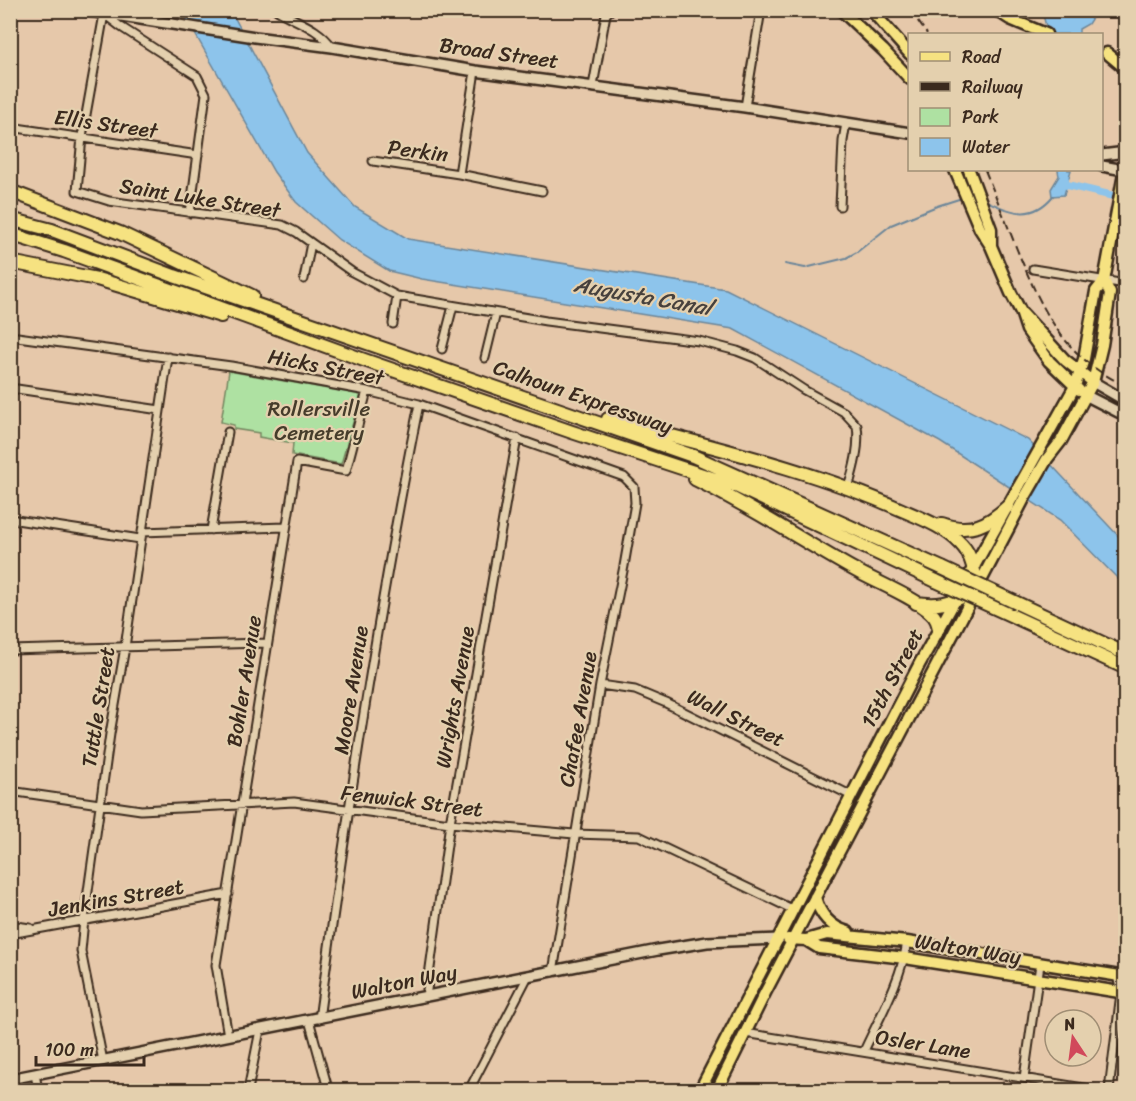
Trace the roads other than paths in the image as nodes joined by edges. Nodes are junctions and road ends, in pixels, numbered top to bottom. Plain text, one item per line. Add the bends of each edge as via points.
1 (82, 10) edge
2 (610, 10) edge
3 (761, 10) edge
4 (841, 10) edge
5 (871, 10) edge
6 (996, 10) edge
7 (280, 12) edge
8 (104, 14) junction
9 (1044, 33) edge
10 (332, 47) junction
11 (1104, 52) edge
12 (908, 53) edge
13 (1125, 56) edge
14 (1125, 69) edge
15 (475, 71) junction
16 (908, 78) edge
17 (593, 86) junction
18 (745, 107) junction
19 (846, 123) junction
20 (10, 127) edge
21 (908, 133) edge
22 (82, 137) junction
23 (1125, 152) edge
24 (198, 155) junction
25 (1103, 155) edge
26 (373, 161) dead end
27 (1103, 165) edge
28 (1125, 168) edge
29 (970, 173) edge
30 (459, 174) junction
31 (957, 174) edge
32 (10, 191) edge
33 (542, 191) dead end
34 (840, 206) dead end
35 (190, 213) junction
36 (10, 219) edge
37 (985, 229) junction
38 (10, 234) edge
39 (311, 243) junction
40 (10, 262) edge
41 (1033, 269) dead end
42 (304, 279) dead end
43 (1104, 281) junction
44 (1125, 284) edge
45 (397, 296) junction
46 (453, 306) junction
47 (1021, 312) junction
48 (496, 313) junction
49 (310, 323) junction
50 (393, 324) dead end
51 (10, 336) edge
52 (442, 349) dead end
53 (168, 357) junction
54 (485, 358) dead end
55 (364, 360) junction
56 (1080, 371) junction
57 (1092, 382) junction
58 (1075, 386) junction
59 (492, 387) junction
60 (10, 388) edge
61 (367, 391) junction
62 (1087, 396) junction
63 (1125, 401) edge
64 (420, 404) junction
65 (160, 410) junction
66 (1125, 416) edge
67 (228, 432) dead end
68 (517, 438) junction
69 (1043, 455) junction
70 (651, 458) junction
71 (624, 477) joint
72 (848, 488) junction
73 (1021, 494) junction
74 (1008, 506) junction
75 (10, 519) edge
76 (927, 521) junction
77 (285, 527) junction
78 (211, 530) junction
79 (141, 536) junction
80 (973, 569) junction
81 (977, 591) junction
82 (956, 599) junction
83 (916, 603) junction
84 (939, 629) junction
85 (267, 643) junction
86 (125, 647) junction
87 (10, 650) edge
88 (1125, 654) edge
89 (1125, 668) edge
90 (600, 685) junction
91 (10, 791) edge
92 (852, 796) junction
93 (100, 805) junction
94 (241, 805) junction
95 (348, 810) junction
96 (450, 823) junction
97 (574, 834) junction
98 (228, 894) junction
99 (815, 897) junction
100 (794, 910) junction
101 (84, 920) junction
102 (10, 925) edge
103 (36, 929) junction
104 (10, 934) edge
105 (779, 939) junction
106 (793, 939) junction
107 (806, 939) junction
108 (874, 939) junction
109 (908, 942) junction
110 (905, 958) junction
111 (1040, 964) junction
112 (553, 972) junction
113 (1121, 976) edge
114 (527, 978) junction
115 (1036, 980) junction
116 (1123, 993) edge
117 (426, 997) junction
118 (314, 1019) junction
119 (260, 1030) junction
120 (744, 1033) junction
121 (228, 1036) junction
122 (864, 1051) junction
123 (103, 1061) junction
124 (35, 1074) junction
125 (1024, 1078) junction
126 (10, 1079) edge
127 (38, 1090) edge
128 (248, 1090) edge
129 (325, 1090) edge
130 (469, 1090) edge
131 (700, 1090) edge
132 (717, 1090) edge
133 (1096, 1090) edge
134 (1109, 1090) edge

1 - 8 main road, Broad Street
2 - 17 street via 606,14
3 - 18 street
4 - 16 main road
5 - 12 main road
6 - 9 main road
7 - 10 street via 325,37
8 - 10 main road, Broad Street
8 - 22 street
8 - 24 street via 196,76 206,94
10 - 15 main road, Broad Street
11 - 13 main road
11 - 14 main road
15 - 17 main road, Broad Street
15 - 30 street
17 - 18 main road, Broad Street
18 - 19 main road, Broad Street
19 - 21 main road, Broad Street
19 - 34 street
20 - 22 street, Ellis Street
22 - 24 street, Ellis Street
22 - 35 street, Saint Luke Street via 76,191 109,201
23 - 25 main road
24 - 35 street
26 - 30 street, Perkin
27 - 28 main road
28 - 43 main road, 15th Street
29 - 37 main road
30 - 33 street, Perkin
31 - 37 main road
32 - 49 highway via 120,233
35 - 39 street, Saint Luke Street via 282,225
36 - 49 highway, Calhoun Expressway via 72,236
37 - 47 main road
38 - 55 highway, Calhoun Expressway
39 - 42 street
39 - 45 street, Saint Luke Street
40 - 55 highway via 97,279
41 - 43 street
43 - 44 street
43 - 56 main road, 15th Street via 1096,291
43 - 57 main road, 15th Street via 1110,293
45 - 46 street, Saint Luke Street
45 - 50 street
46 - 48 street, Saint Luke Street
46 - 52 street
47 - 56 main road
47 - 58 main road via 1041,351
48 - 54 street
48 - 72 street, Saint Luke Street via 699,341 755,358 844,412 858,426
49 - 59 highway, Calhoun Expressway
51 - 53 street, Hicks Street
53 - 61 street, Hicks Street
53 - 65 street, Tuttle Street
55 - 70 highway, Calhoun Expressway
56 - 57 main road
56 - 58 main road, 15th Street
57 - 62 main road, 15th Street
57 - 63 main road
58 - 62 main road
58 - 69 main road, 15th Street
59 - 72 highway
59 - 88 highway, Calhoun Expressway, bridge via 693,456
60 - 65 street
61 - 64 street, Hicks Street
61 - 77 street, Bohler Avenue via 346,471 297,462
62 - 66 main road
62 - 69 main road, 15th Street via 1061,441
64 - 68 street, Hicks Street
64 - 95 street, Moore Avenue
65 - 79 street, Tuttle Street
67 - 78 street
68 - 71 street, Hicks Street
68 - 96 street, Wrights Avenue
69 - 73 main road, 15th Street
70 - 83 highway via 750,508
70 - 89 highway, Calhoun Expressway, bridge via 736,486
71 - 90 street, Chafee Avenue via 634,487 634,503
72 - 76 highway
73 - 74 main road, 15th Street
73 - 81 main road, 15th Street
74 - 76 highway via 995,519 975,527 953,528
74 - 80 main road, 15th Street
75 - 79 street
76 - 80 highway via 960,542
77 - 78 street
77 - 85 street, Bohler Avenue
78 - 79 street
79 - 86 street, Tuttle Street
80 - 81 highway
80 - 82 main road, 15th Street
81 - 82 highway
81 - 99 main road, 15th Street
82 - 83 highway via 934,606
82 - 84 main road, 15th Street
83 - 84 highway via 931,613
84 - 92 main road, 15th Street
85 - 86 street
85 - 94 street, Bohler Avenue
86 - 87 street
86 - 93 street, Tuttle Street
90 - 92 street, Wall Street via 635,690 666,703
90 - 97 street, Chafee Avenue
91 - 93 street, Fenwick Street
92 - 100 main road, 15th Street
93 - 94 street, Fenwick Street via 141,810
93 - 101 street, Tuttle Street
94 - 95 street, Fenwick Street via 294,802
94 - 98 street, Bohler Avenue
95 - 96 street, Fenwick Street
95 - 118 street, Moore Avenue
96 - 97 street, Fenwick Street
96 - 117 street, Wrights Avenue
97 - 100 street, Fenwick Street via 639,836
97 - 112 street, Chafee Avenue
98 - 101 street, Jenkins Street
98 - 121 street, Bohler Avenue via 216,964
99 - 106 main road, 15th Street
99 - 108 main road via 824,918 839,929
100 - 105 main road, 15th Street
101 - 103 street, Jenkins Street
101 - 123 street, Tuttle Street via 81,951
102 - 103 street
103 - 104 street, Jenkins Street
105 - 106 main road, Walton Way
105 - 112 main road, Walton Way via 707,942
105 - 131 main road, 15th Street
106 - 107 main road, Walton Way
106 - 120 main road, 15th Street
107 - 108 main road, Walton Way via 827,934
107 - 110 main road, Walton Way via 819,948
108 - 109 main road, Walton Way
109 - 110 street
109 - 111 main road, Walton Way
110 - 115 main road, Walton Way
110 - 122 street
111 - 113 main road, Walton Way
111 - 115 street
112 - 114 main road, Walton Way
113 - 116 street
114 - 117 main road, Walton Way
114 - 130 street
115 - 116 main road, Walton Way
115 - 125 street
116 - 134 street
117 - 118 main road, Walton Way
118 - 119 main road, Walton Way
118 - 129 street, Moore Avenue
119 - 121 main road, Walton Way
119 - 128 street
120 - 122 street, Osler Lane
120 - 132 main road, 15th Street
121 - 123 main road, Walton Way
122 - 125 street, Osler Lane
123 - 124 main road, Walton Way
124 - 126 main road, Walton Way
124 - 127 street
125 - 133 street, Osler Lane

